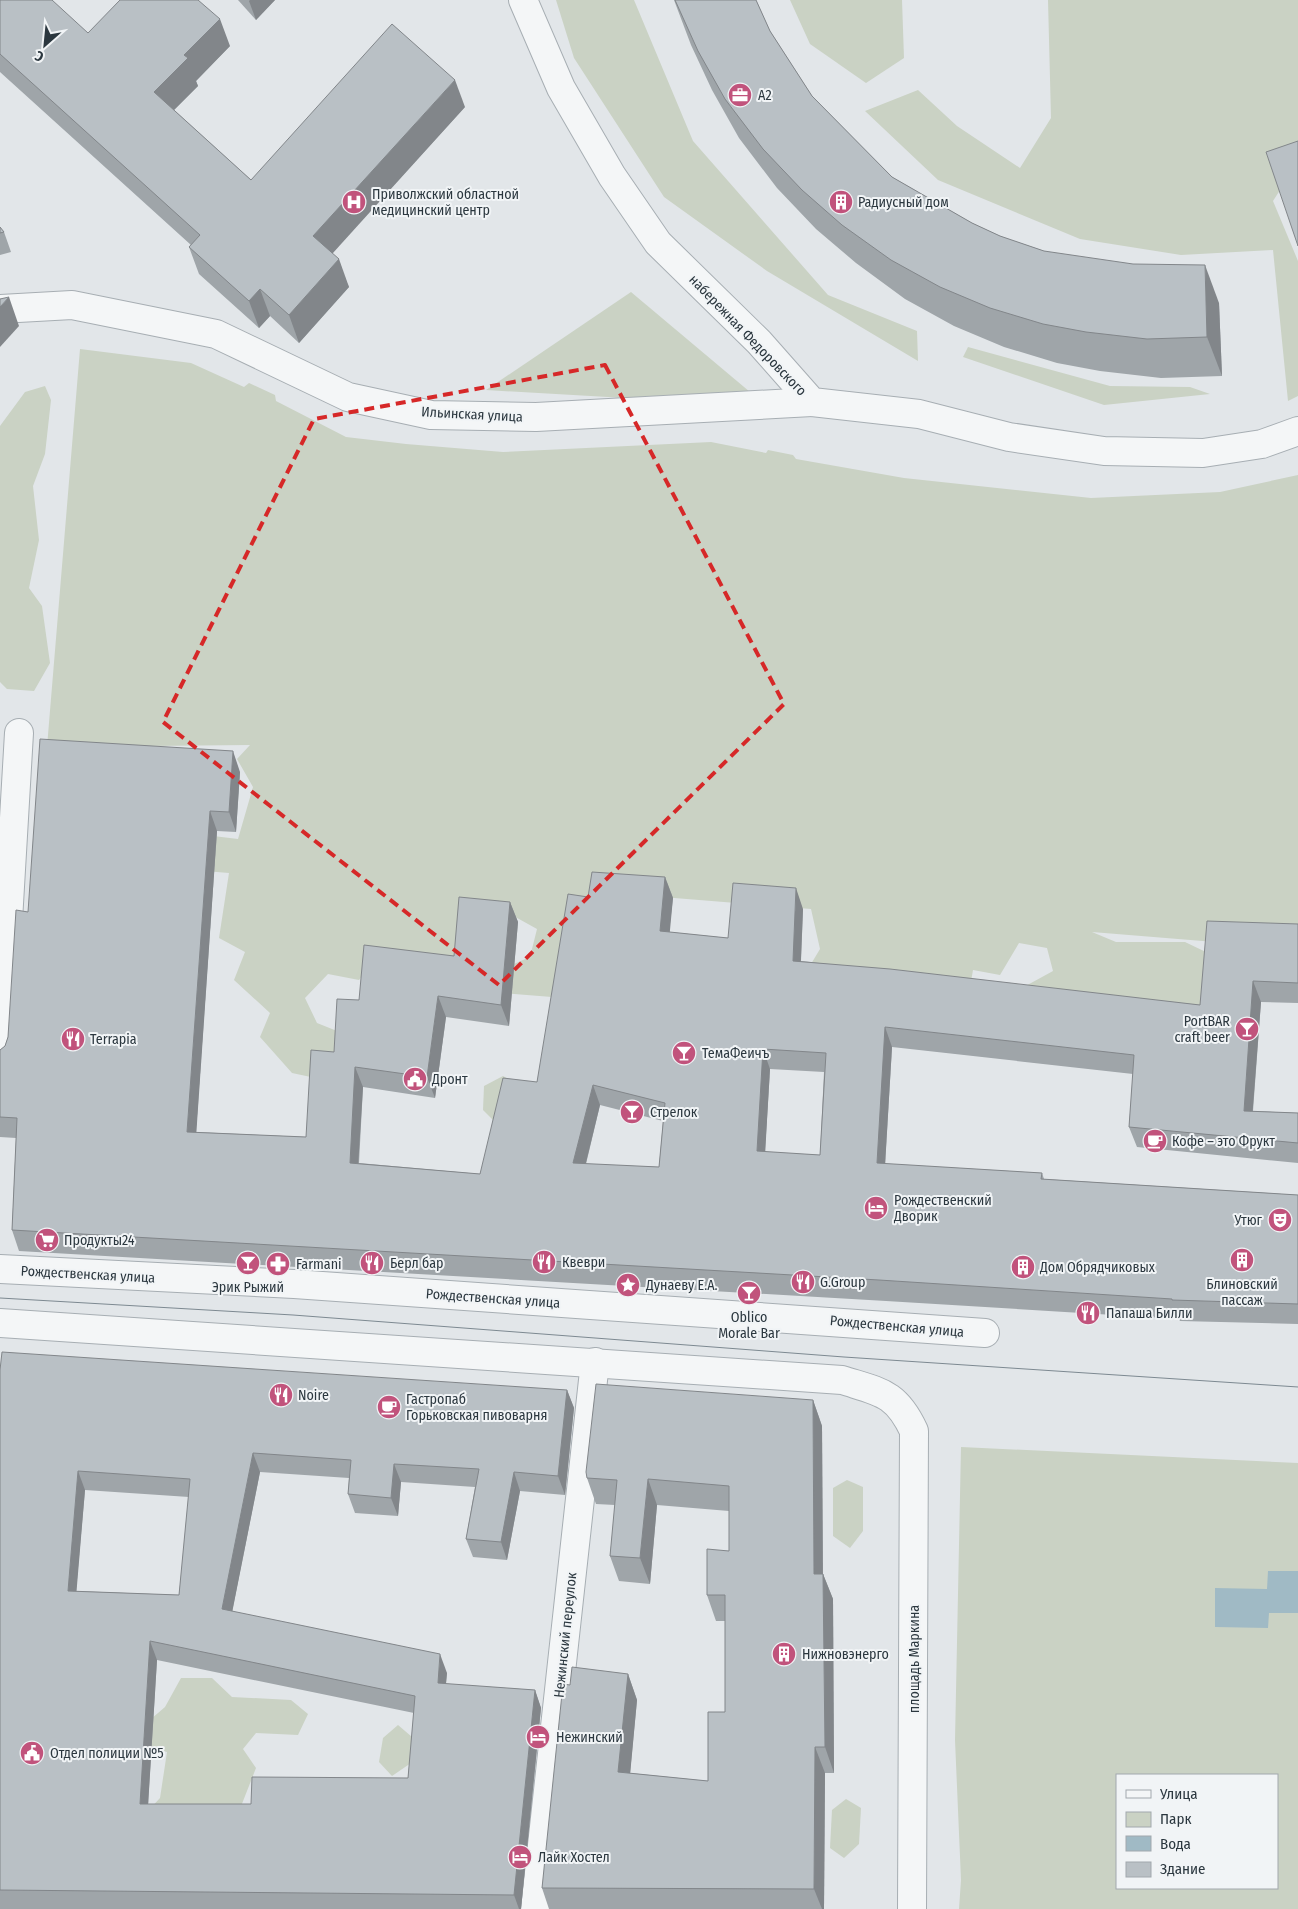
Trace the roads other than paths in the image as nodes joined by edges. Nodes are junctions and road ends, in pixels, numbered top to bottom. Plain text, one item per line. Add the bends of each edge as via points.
1 (523, 0) edge
2 (0, 309) edge
3 (812, 402) junction
4 (1298, 431) edge
5 (19, 733) dead end
6 (0, 1057) edge
7 (0, 1269) edge
8 (0, 1323) edge
9 (985, 1333) dead end
10 (595, 1362) junction
11 (535, 1909) edge
12 (912, 1909) edge

1 - 3 street, набережная Федоровского via 561,88 612,176 658,243 759,342
2 - 3 street, Ильинская улица via 72,305 216,334 348,397 431,415 536,417
3 - 4 street, набережная Федоровского via 919,414 1010,438 1104,451 1203,453 1262,444
5 - 6 street
7 - 9 street, Рождественская улица via 294,1284
8 - 10 street
10 - 11 street, Нежинский переулок
10 - 12 street, площадь Маркина via 842,1380 888,1395 905,1411 914,1431

